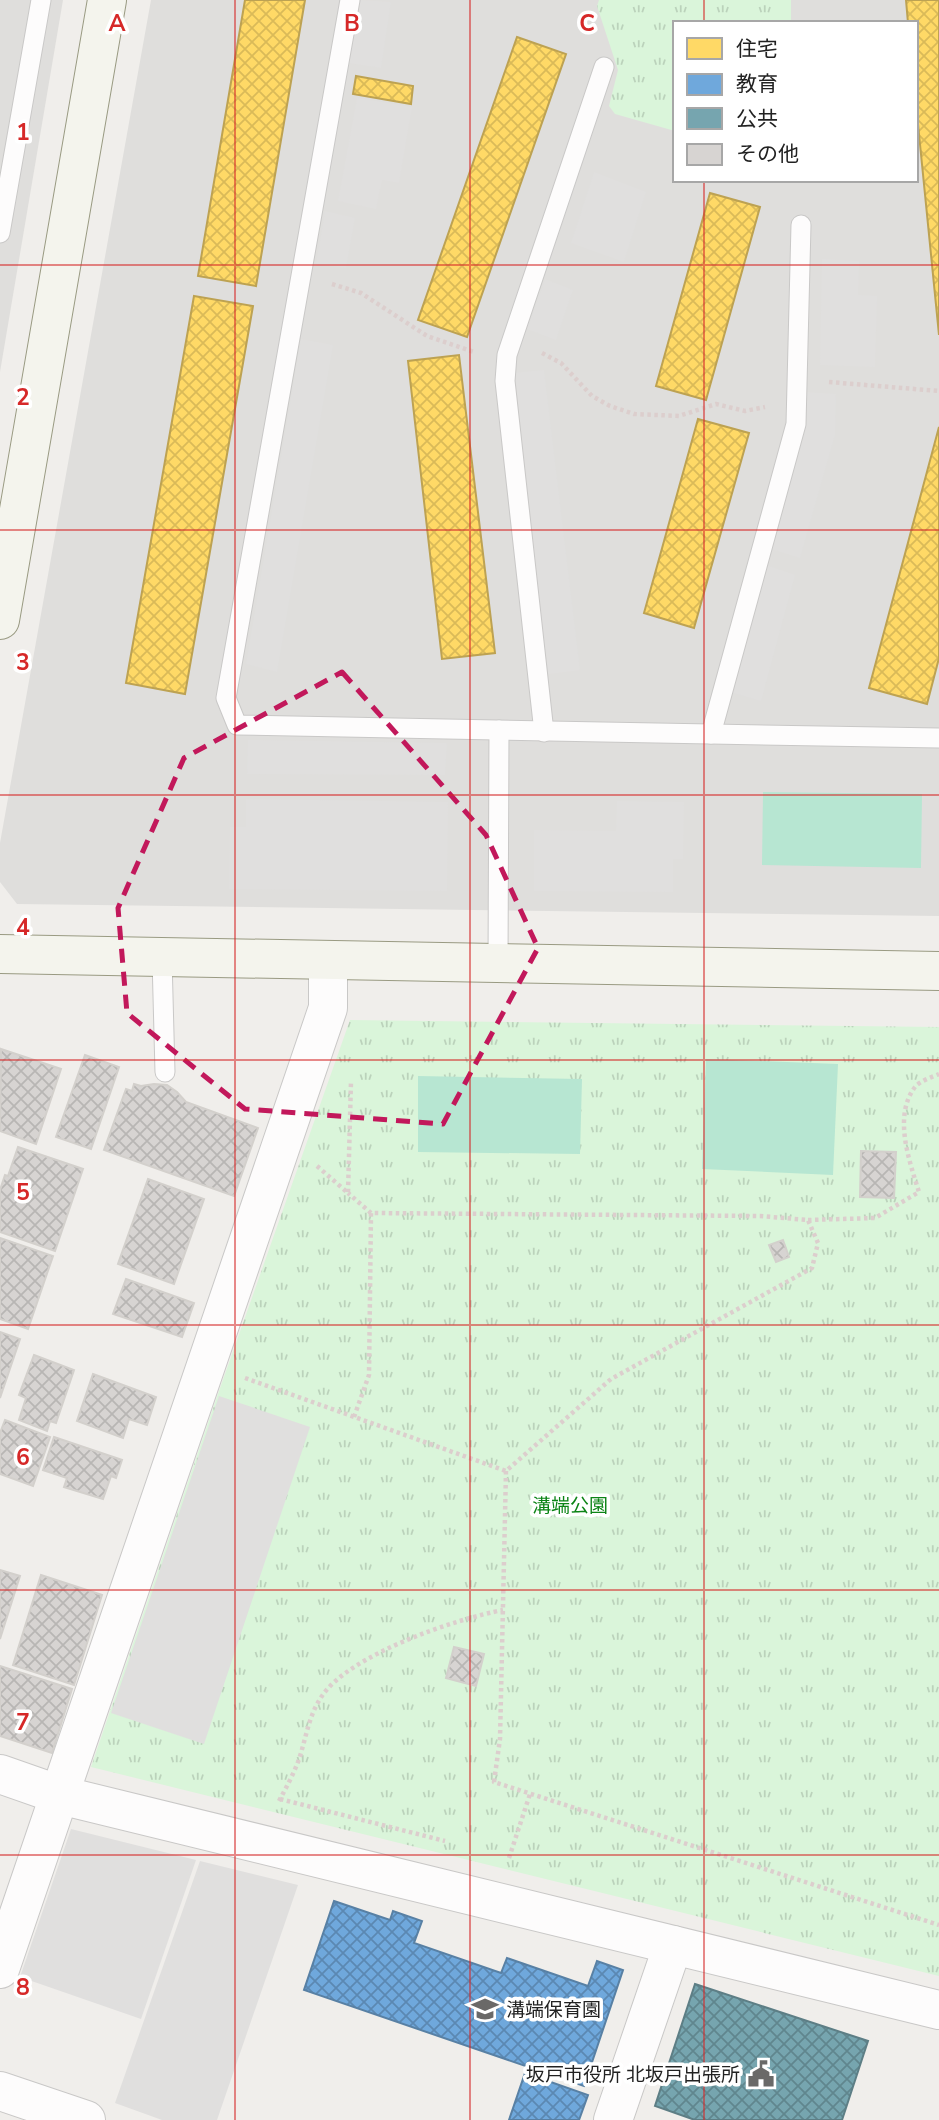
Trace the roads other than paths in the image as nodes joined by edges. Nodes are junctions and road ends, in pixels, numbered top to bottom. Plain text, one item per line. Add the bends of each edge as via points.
1 (41, 0) edge
2 (107, 0) edge
3 (350, 0) edge
4 (604, 67) dead end
5 (801, 225) dead end
6 (0, 233) edge
7 (0, 620) edge
8 (499, 730) junction
9 (544, 732) junction
10 (712, 734) junction
11 (939, 737) edge
12 (0, 954) edge
13 (162, 958) junction
14 (328, 961) junction
15 (498, 964) junction
16 (939, 971) edge
17 (165, 1072) dead end
18 (0, 1774) edge
19 (60, 1796) junction
20 (673, 1945) junction
21 (0, 1969) edge
22 (939, 2010) edge
23 (0, 2091) edge
24 (86, 2120) edge
25 (613, 2120) edge

1 - 6 lane
2 - 7 street
3 - 8 lane via 226,698 237,726
4 - 9 lane via 507,355 505,382
5 - 10 lane via 796,424
8 - 9 lane
8 - 15 lane
9 - 10 lane
10 - 11 lane
12 - 13 street
13 - 14 street
13 - 17 lane
14 - 15 street
14 - 19 street via 328,1008 288,1094 283,1138
15 - 16 street
18 - 19 street
19 - 20 street
19 - 21 street
20 - 22 street
20 - 25 street
23 - 24 street

